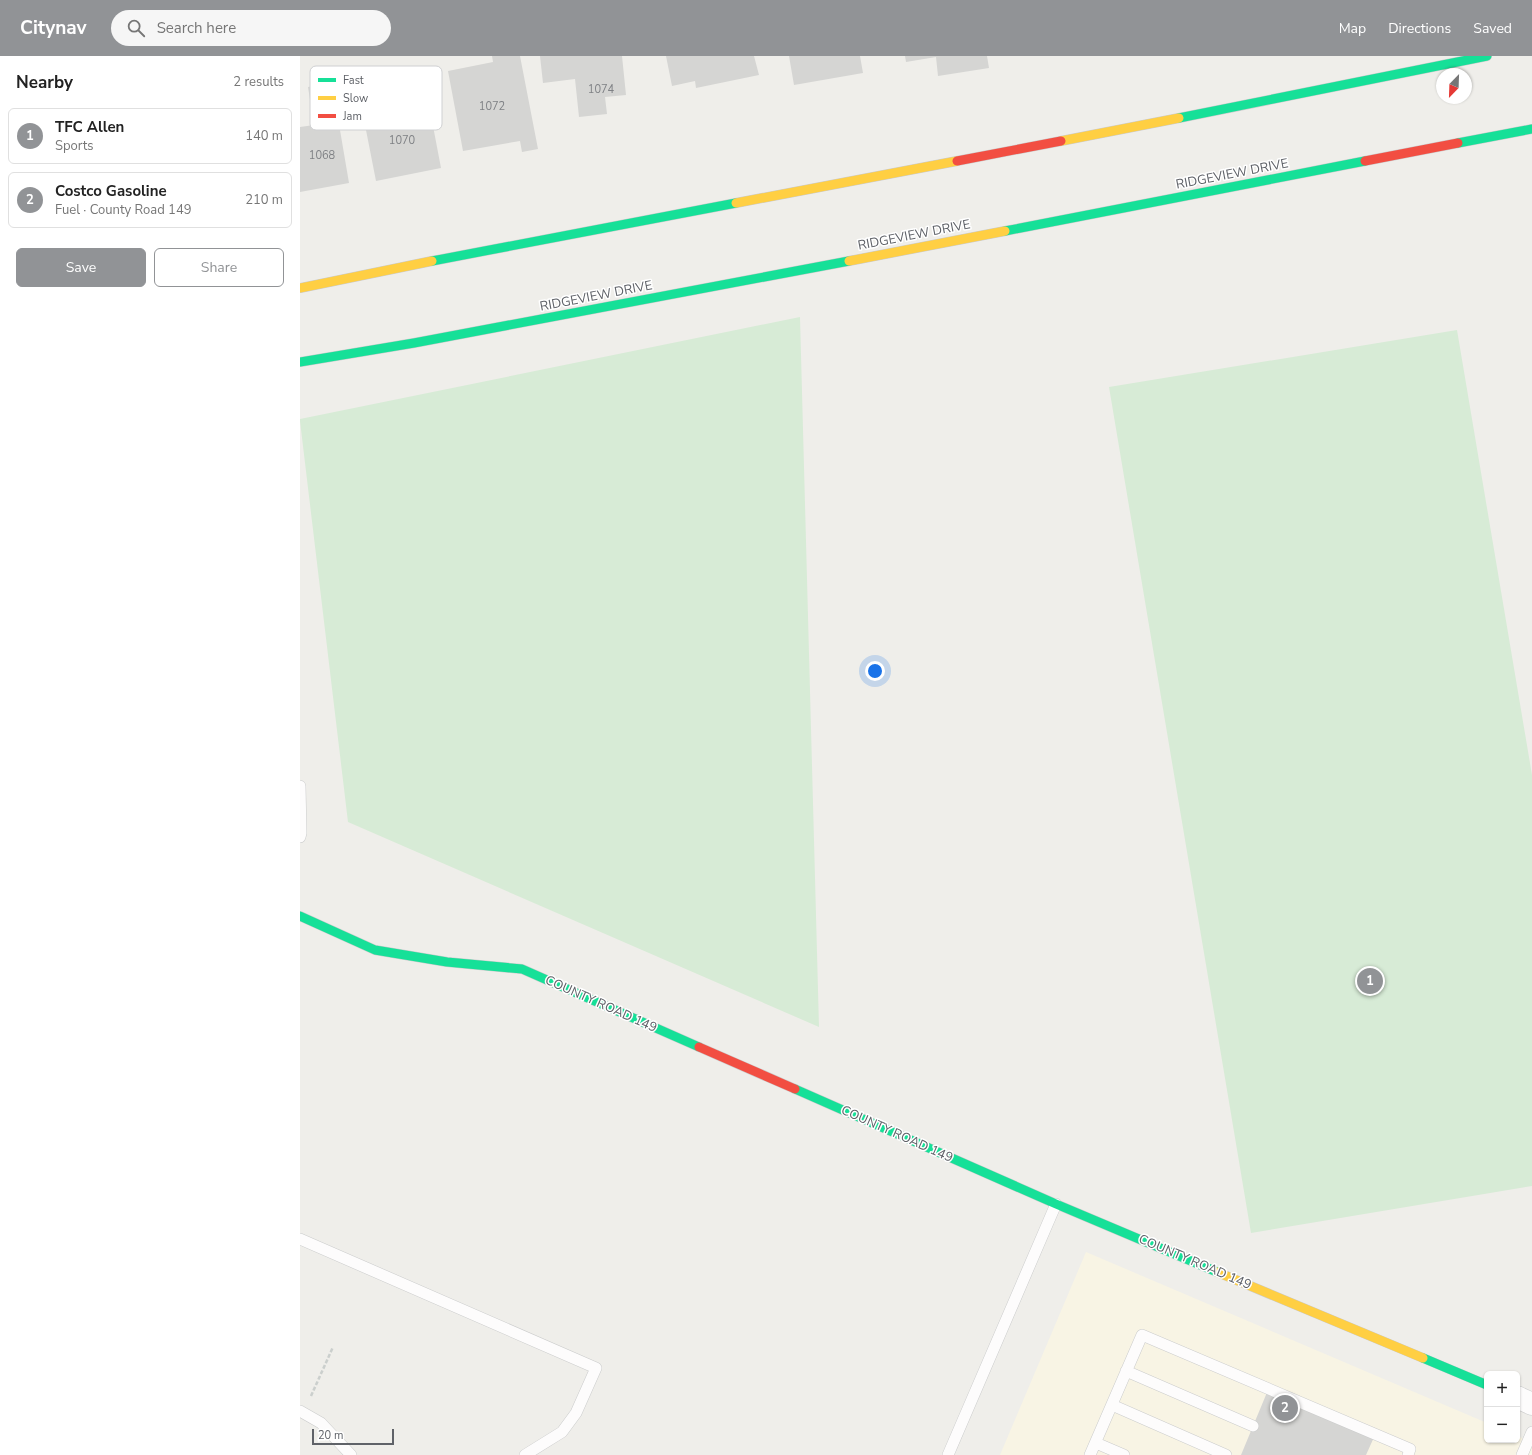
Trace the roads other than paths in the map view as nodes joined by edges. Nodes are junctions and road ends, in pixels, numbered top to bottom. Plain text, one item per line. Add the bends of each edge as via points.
1 (1487, 56) edge
2 (1532, 129) edge
3 (300, 288) edge
4 (300, 362) edge
5 (300, 786) edge
6 (300, 837) edge
7 (300, 916) edge
8 (1056, 1204) junction
9 (300, 1239) edge
10 (1126, 1371) junction
11 (1484, 1384) edge
12 (1520, 1398) edge
13 (1532, 1404) edge
14 (1112, 1405) junction
15 (301, 1412) edge
16 (1253, 1426) dead end
17 (1532, 1432) edge
18 (1096, 1443) junction
19 (351, 1455) edge
20 (525, 1455) edge
21 (948, 1455) edge
22 (1090, 1455) edge
23 (1124, 1455) edge
24 (1226, 1455) edge
25 (1408, 1455) edge
26 (1522, 1455) edge

1 - 3 main road via 1151,124
2 - 4 main road, RIDGEVIEW DRIVE via 631,303
5 - 6 lane
7 - 8 main road, COUNTY ROAD 149 via 375,950 447,962 522,969
8 - 11 main road, COUNTY ROAD 149
8 - 21 lane
9 - 20 lane via 596,1368 576,1413 562,1432
10 - 14 lane
10 - 16 lane
10 - 25 lane via 1142,1335 1410,1449
12 - 13 street
14 - 18 lane
14 - 24 lane
15 - 19 lane via 322,1423
17 - 26 lane
18 - 22 lane
18 - 23 lane

